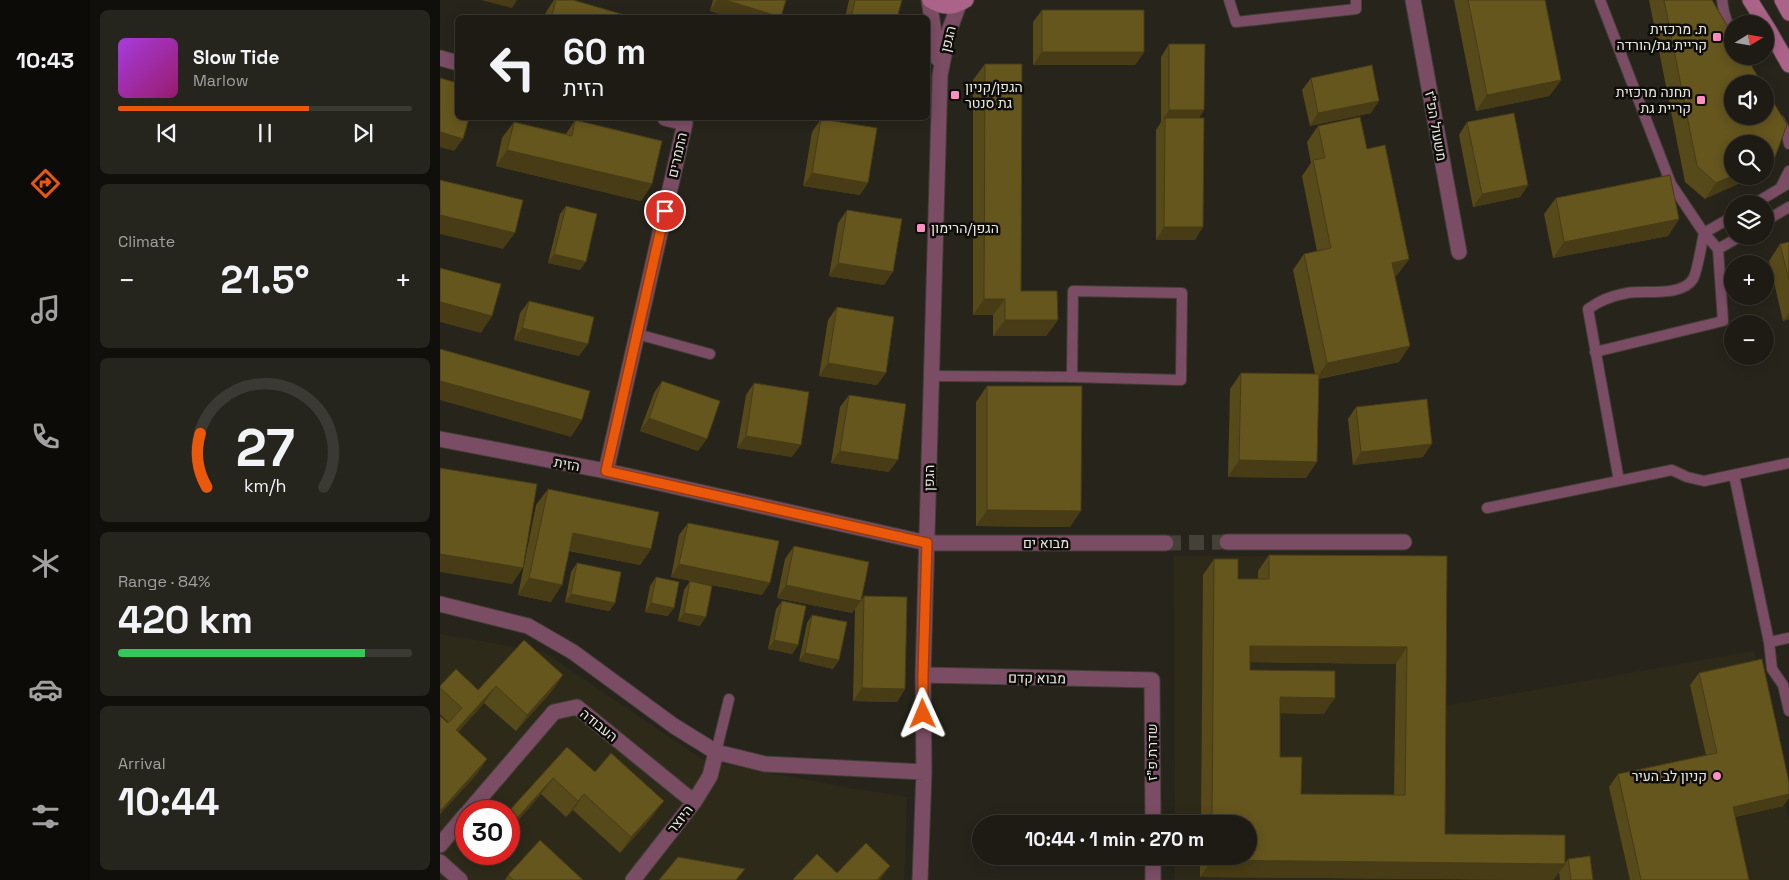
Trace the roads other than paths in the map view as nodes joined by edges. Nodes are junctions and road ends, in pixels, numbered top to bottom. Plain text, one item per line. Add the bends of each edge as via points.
1 (930, 0) edge
2 (1229, 0) edge
3 (1356, 0) edge
4 (1413, 0) edge
5 (1600, 0) edge
6 (1722, 0) edge
7 (1750, 0) edge
8 (1782, 0) edge
9 (962, 2) edge
10 (1789, 13) edge
11 (1725, 15) edge
12 (440, 58) edge
13 (455, 62) edge
14 (1789, 65) edge
15 (940, 75) junction
16 (1774, 110) edge
17 (673, 120) edge
18 (1788, 138) edge
19 (1789, 171) edge
20 (1789, 183) edge
21 (1778, 190) junction
22 (1769, 195) edge
23 (1789, 207) edge
24 (1774, 216) edge
25 (1724, 222) edge
26 (1704, 233) junction
27 (1725, 245) edge
28 (1718, 249) junction
29 (1459, 252) dead end
30 (637, 334) junction
31 (1595, 352) junction
32 (710, 354) dead end
33 (931, 376) junction
34 (1072, 377) junction
35 (440, 439) edge
36 (1789, 463) edge
37 (606, 471) junction
38 (1734, 475) junction
39 (1619, 481) junction
40 (1487, 508) dead end
41 (1227, 542) tunnel mouth
42 (1404, 542) dead end
43 (927, 543) junction
44 (1166, 543) tunnel mouth
45 (440, 604) edge
46 (1789, 638) edge
47 (1769, 642) junction
48 (923, 675) junction
49 (1152, 680) joint
50 (729, 699) dead end
51 (1789, 711) edge
52 (716, 752) junction
53 (924, 772) junction
54 (478, 800) edge
55 (694, 802) junction
56 (1153, 815) edge
57 (455, 827) edge
58 (440, 845) edge
59 (440, 862) edge
60 (1153, 865) edge
61 (460, 880) edge
62 (633, 880) edge
63 (920, 880) edge
64 (1153, 880) edge

1 - 9 street via 945,6
1 - 15 street, הגפן
2 - 3 lane via 1236,22 1356,9
4 - 29 street, משעול הפ"ז
5 - 26 lane via 1671,184
6 - 11 lane
7 - 14 street
8 - 10 street
9 - 15 street, הגפן via 948,34
12 - 13 street
15 - 33 street, הגפן
16 - 18 lane
17 - 30 street, התמרים via 685,123
19 - 21 lane
20 - 21 lane
21 - 22 lane
23 - 24 lane
25 - 26 lane
26 - 28 lane
26 - 31 lane via 1694,279 1684,287 1628,292 1600,300 1588,309
27 - 28 lane
28 - 31 lane via 1723,321
30 - 32 lane
30 - 37 street, התמרים
31 - 39 lane
33 - 34 lane
33 - 43 street, הגפן
34 - 34 lane via 1073,291 1182,293 1180,380
35 - 37 street, הזית
36 - 38 lane
37 - 43 street, הזית
38 - 39 lane via 1704,481 1672,470
38 - 47 lane
39 - 40 lane
41 - 42 street
43 - 44 street, מבוא ים
43 - 48 street, הגפן
45 - 52 street via 528,626 573,652 674,726
46 - 47 lane
47 - 51 lane via 1772,669 1783,685
48 - 49 street, מבוא קדם
48 - 53 street, הגפן
49 - 56 street, שדרת פ"ז
50 - 52 lane
52 - 53 street via 765,764
52 - 55 street, היוצר via 710,776
53 - 63 street, הגפן
54 - 55 street, העבודה via 554,712 577,707
55 - 62 street, היוצר
57 - 58 street
59 - 61 street
60 - 64 street

